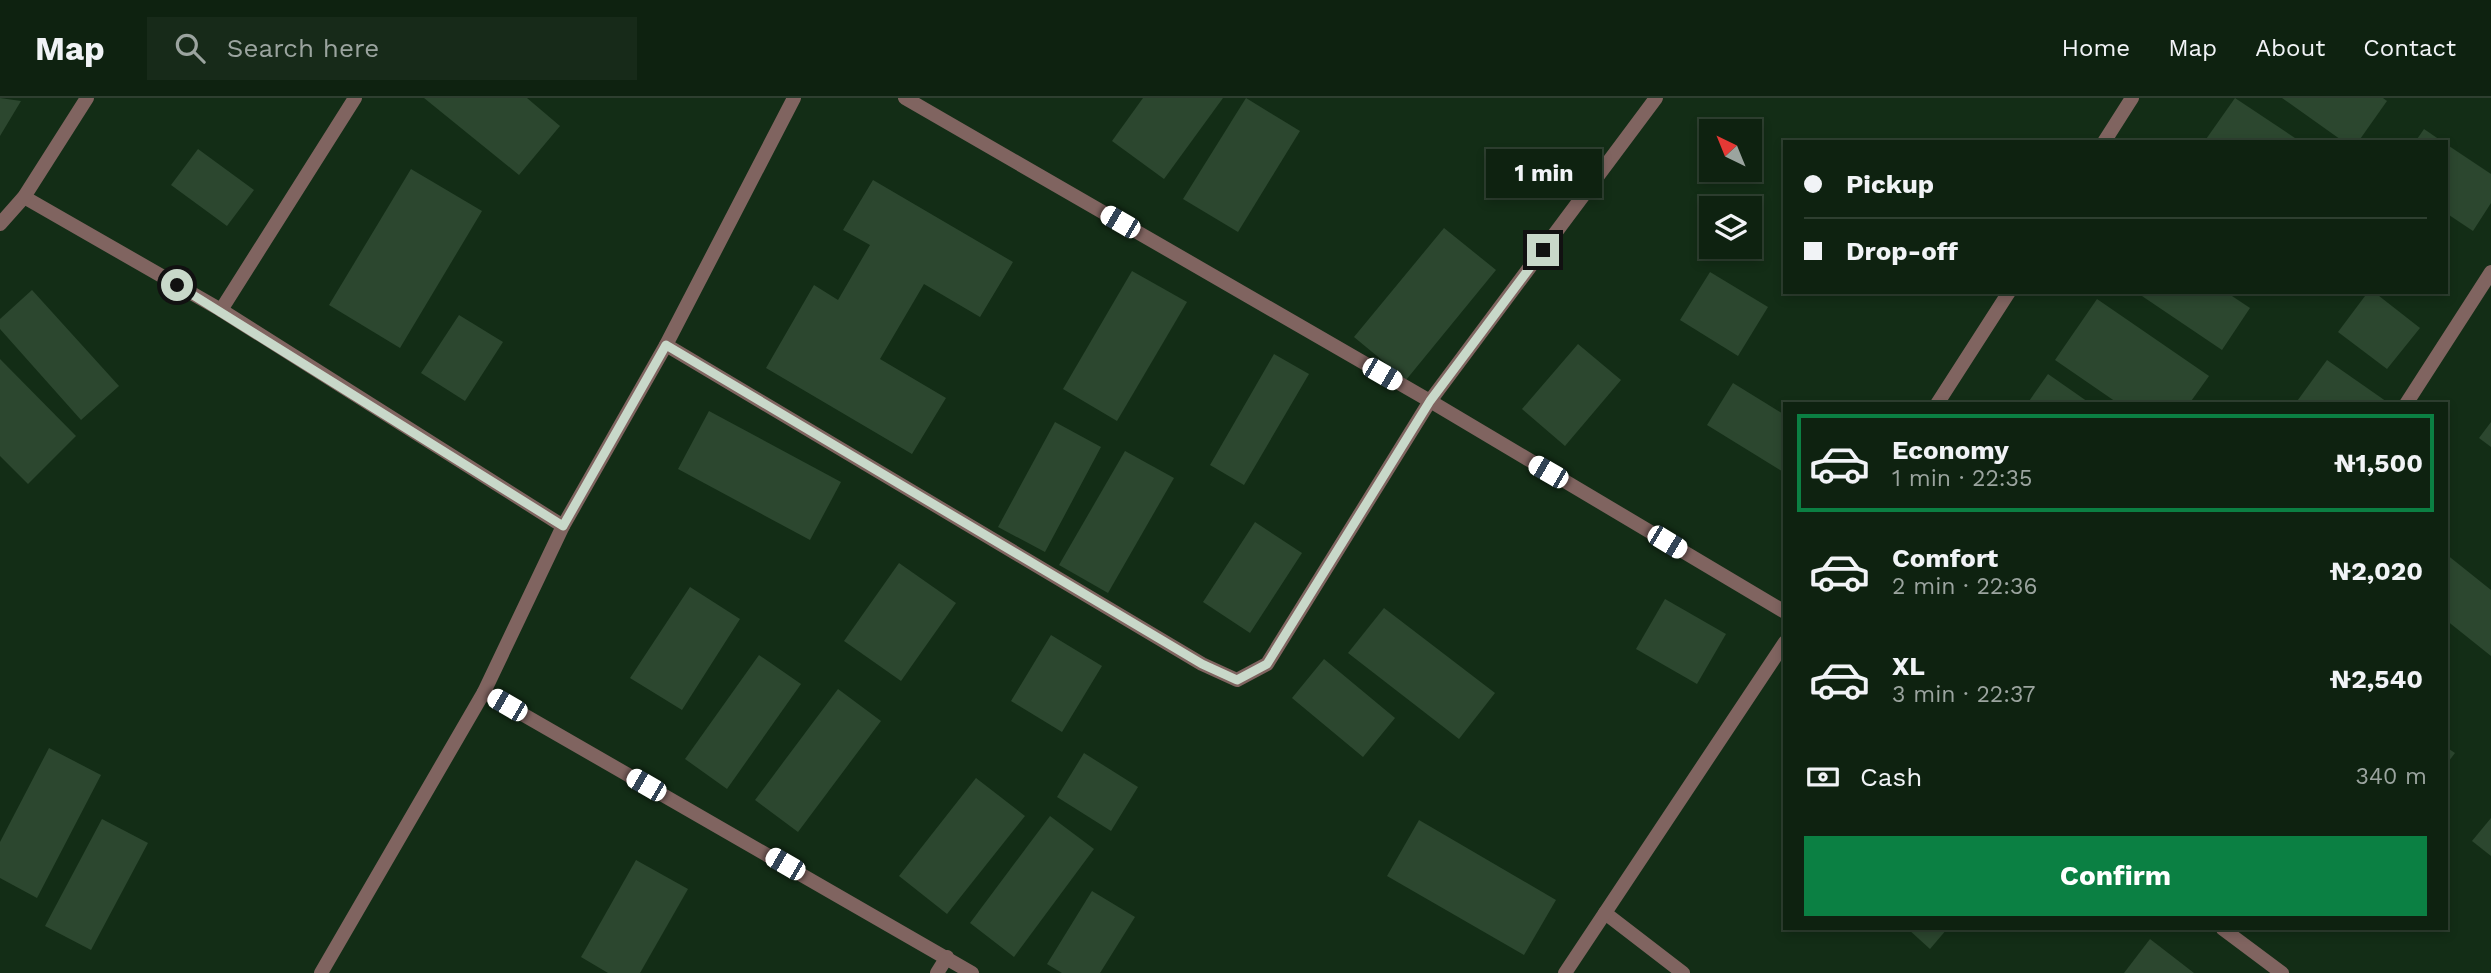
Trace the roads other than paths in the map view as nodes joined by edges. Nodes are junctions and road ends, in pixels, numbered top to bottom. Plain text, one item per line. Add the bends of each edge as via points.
1 (87, 98) edge
2 (355, 98) edge
3 (794, 98) edge
4 (905, 98) edge
5 (1656, 98) edge
6 (2132, 98) edge
7 (2105, 140) edge
8 (24, 197) junction
9 (0, 224) edge
10 (2491, 272) edge
11 (2007, 294) edge
12 (221, 310) junction
13 (666, 345) junction
14 (1430, 401) junction
15 (1938, 402) edge
16 (2407, 402) edge
17 (563, 526) junction
18 (1783, 611) edge
19 (1783, 645) edge
20 (484, 692) junction
21 (1605, 913) junction
22 (2223, 930) edge
23 (947, 957) junction
24 (321, 973) edge
25 (937, 973) edge
26 (972, 973) edge
27 (1565, 973) edge
28 (1683, 973) edge
29 (2282, 973) edge

1 - 8 street
2 - 12 street
3 - 13 street
4 - 14 street
5 - 14 street
6 - 7 street
8 - 9 street
8 - 12 street
10 - 16 street
11 - 15 street
12 - 17 street
13 - 14 street via 1202,664 1237,680 1267,664
13 - 17 street
14 - 18 street
17 - 20 street
19 - 21 street
20 - 23 street
20 - 24 street
21 - 27 street
21 - 28 street
22 - 29 street
23 - 25 street
23 - 26 street

